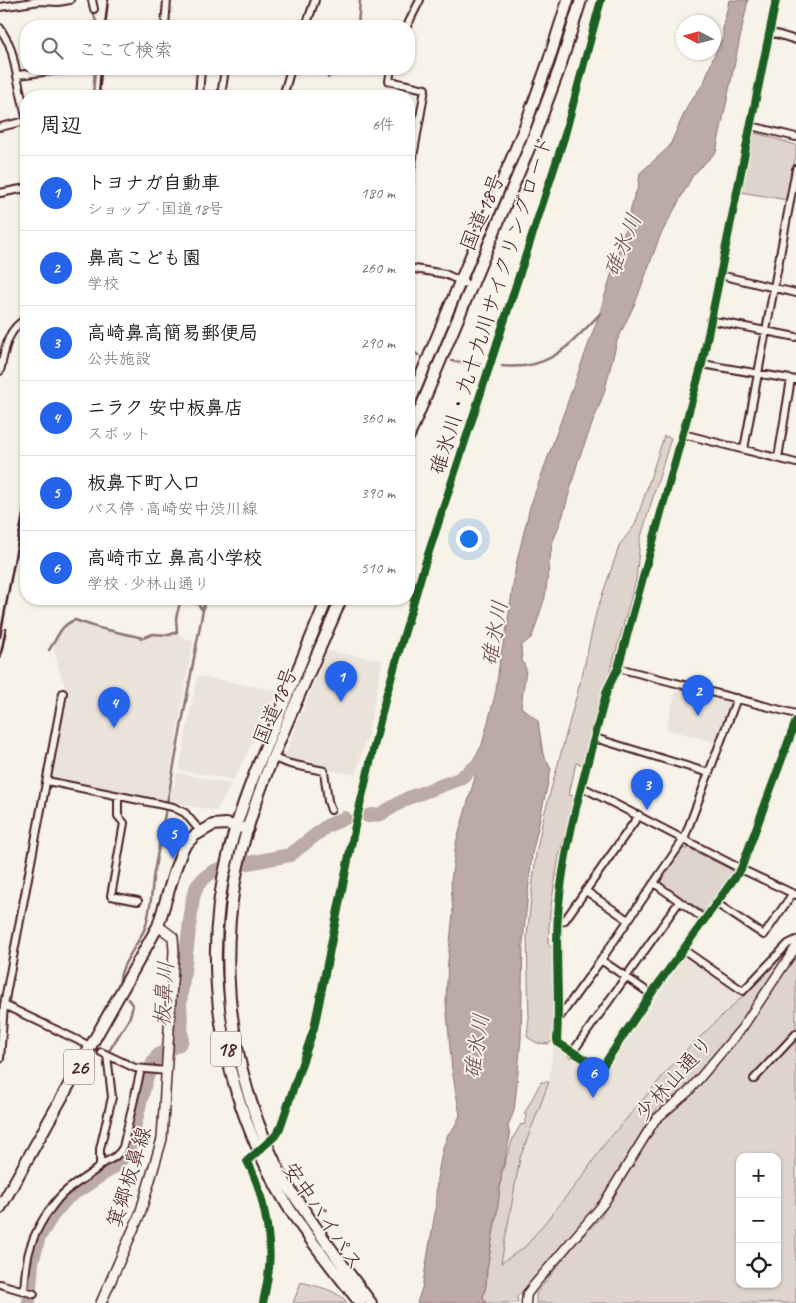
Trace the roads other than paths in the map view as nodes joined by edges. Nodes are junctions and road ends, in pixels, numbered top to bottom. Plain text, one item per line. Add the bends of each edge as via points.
1 (70, 0) edge
2 (92, 0) edge
3 (167, 0) edge
4 (315, 0) edge
5 (420, 0) edge
6 (568, 0) edge
7 (581, 0) edge
8 (776, 0) edge
9 (0, 7) edge
10 (94, 9) dead end
11 (165, 20) edge
12 (308, 20) edge
13 (409, 20) edge
14 (0, 28) edge
15 (770, 32) junction
16 (796, 40) edge
17 (18, 75) joint
18 (201, 75) edge
19 (224, 75) edge
20 (289, 75) edge
21 (389, 75) edge
22 (21, 90) edge
23 (199, 90) edge
24 (222, 90) edge
25 (285, 90) edge
26 (20, 122) edge
27 (751, 126) junction
28 (0, 127) edge
29 (796, 136) edge
30 (415, 146) edge
31 (796, 170) edge
32 (20, 189) edge
33 (0, 193) edge
34 (415, 269) edge
35 (720, 275) junction
36 (460, 281) junction
37 (471, 286) junction
38 (774, 288) junction
39 (796, 293) edge
40 (710, 320) junction
41 (20, 323) edge
42 (765, 331) junction
43 (796, 337) edge
44 (702, 364) junction
45 (0, 371) edge
46 (758, 373) junction
47 (794, 379) edge
48 (415, 390) edge
49 (415, 421) edge
50 (684, 434) junction
51 (744, 449) junction
52 (778, 458) junction
53 (796, 462) edge
54 (325, 605) edge
55 (338, 605) edge
56 (618, 668) junction
57 (63, 693) dead end
58 (737, 698) junction
59 (796, 714) edge
60 (796, 721) edge
61 (595, 738) junction
62 (273, 758) junction
63 (710, 773) junction
64 (46, 781) junction
65 (582, 787) junction
66 (118, 796) junction
67 (331, 810) dead end
68 (639, 815) junction
69 (236, 826) junction
70 (248, 829) junction
71 (200, 831) junction
72 (684, 839) junction
73 (741, 869) junction
74 (654, 883) junction
75 (586, 891) junction
76 (794, 894) edge
77 (138, 901) dead end
78 (678, 902) junction
79 (716, 903) junction
80 (704, 919) junction
81 (628, 920) junction
82 (558, 924) junction
83 (158, 926) junction
84 (796, 940) edge
85 (796, 947) edge
86 (684, 950) junction
87 (601, 960) junction
88 (626, 977) junction
89 (651, 994) junction
90 (4, 1005) junction
91 (558, 1018) junction
92 (796, 1034) edge
93 (88, 1046) dead end
94 (572, 1053) junction
95 (0, 1059) edge
96 (144, 1070) junction
97 (167, 1071) junction
98 (754, 1079) dead end
99 (100, 1164) junction
100 (0, 1208) edge
101 (0, 1284) edge
102 (25, 1291) junction
103 (34, 1294) dead end
104 (101, 1303) edge
105 (360, 1303) edge
106 (371, 1303) edge
107 (526, 1303) edge

1 - 9 street
2 - 10 street
3 - 11 street
4 - 12 street
5 - 13 street
6 - 36 main road, 国道18号 via 533,104
7 - 37 main road, 国道18号 via 535,134
8 - 15 street
14 - 17 street via 9,44
15 - 16 street
15 - 27 street
17 - 22 street
18 - 23 street
19 - 24 street
20 - 25 street
21 - 30 street via 389,81 425,90
26 - 28 street
27 - 29 street
27 - 35 street
31 - 38 street
32 - 33 street
34 - 36 street via 445,274
35 - 38 street
35 - 40 street
36 - 37 street
36 - 48 main road, 国道18号
37 - 49 main road, 国道18号
38 - 39 street
38 - 42 street
40 - 42 street
40 - 44 street
41 - 45 street via 10,335
42 - 43 street
42 - 46 street
44 - 46 street
44 - 50 street
46 - 47 street
46 - 51 street
47 - 52 street
50 - 51 street
50 - 56 street
51 - 52 street
52 - 53 street
54 - 69 main road, 国道18号 / 18 via 252,778
55 - 62 main road, 国道18号 / 18
56 - 58 street
56 - 61 street via 607,690
57 - 64 street
58 - 59 street
58 - 63 street
60 - 73 street
61 - 63 street
61 - 65 street
62 - 67 street via 324,771
62 - 70 main road, 国道18号 / 18
63 - 72 street
64 - 66 street
64 - 90 street
65 - 68 street
65 - 82 street via 564,866
66 - 71 street via 179,809
66 - 77 street via 118,816 124,824 111,896
68 - 72 street
68 - 75 street
69 - 70 main road
69 - 71 main road via 213,825
69 - 105 main road, 安中バイパス / 18 via 226,864 216,941 218,1009 234,1087 247,1124 288,1206
70 - 106 main road, 安中バイパス / 18 via 237,873 228,951 232,1022 246,1087 280,1172
71 - 83 main road, 26 via 180,855
72 - 73 street
72 - 74 street
73 - 76 street
73 - 79 street
74 - 78 street
74 - 81 street
75 - 81 street
75 - 82 street via 565,920
76 - 79 street via 764,935
78 - 80 street
78 - 88 street
79 - 80 street
80 - 86 street
81 - 87 street
82 - 91 street
83 - 97 main road, 箕郷板鼻線 via 173,937 174,942
83 - 100 main road, 26
84 - 86 street via 788,944 743,991
85 - 107 street, 少林山通り via 742,1028 688,1092 654,1120 604,1203 534,1285 527,1294
86 - 89 street
87 - 88 street
87 - 91 street
88 - 89 street
88 - 94 street
89 - 94 street via 601,1069
90 - 93 street
90 - 95 street
91 - 94 street via 558,1043
92 - 98 street
96 - 97 street
96 - 99 street via 123,1147 116,1157
96 - 99 street via 104,1053 112,1098 100,1149
97 - 104 main road, 箕郷板鼻線 via 164,1124 155,1163 140,1214
99 - 102 street via 58,1199 35,1232 26,1259
101 - 102 street
102 - 103 street

